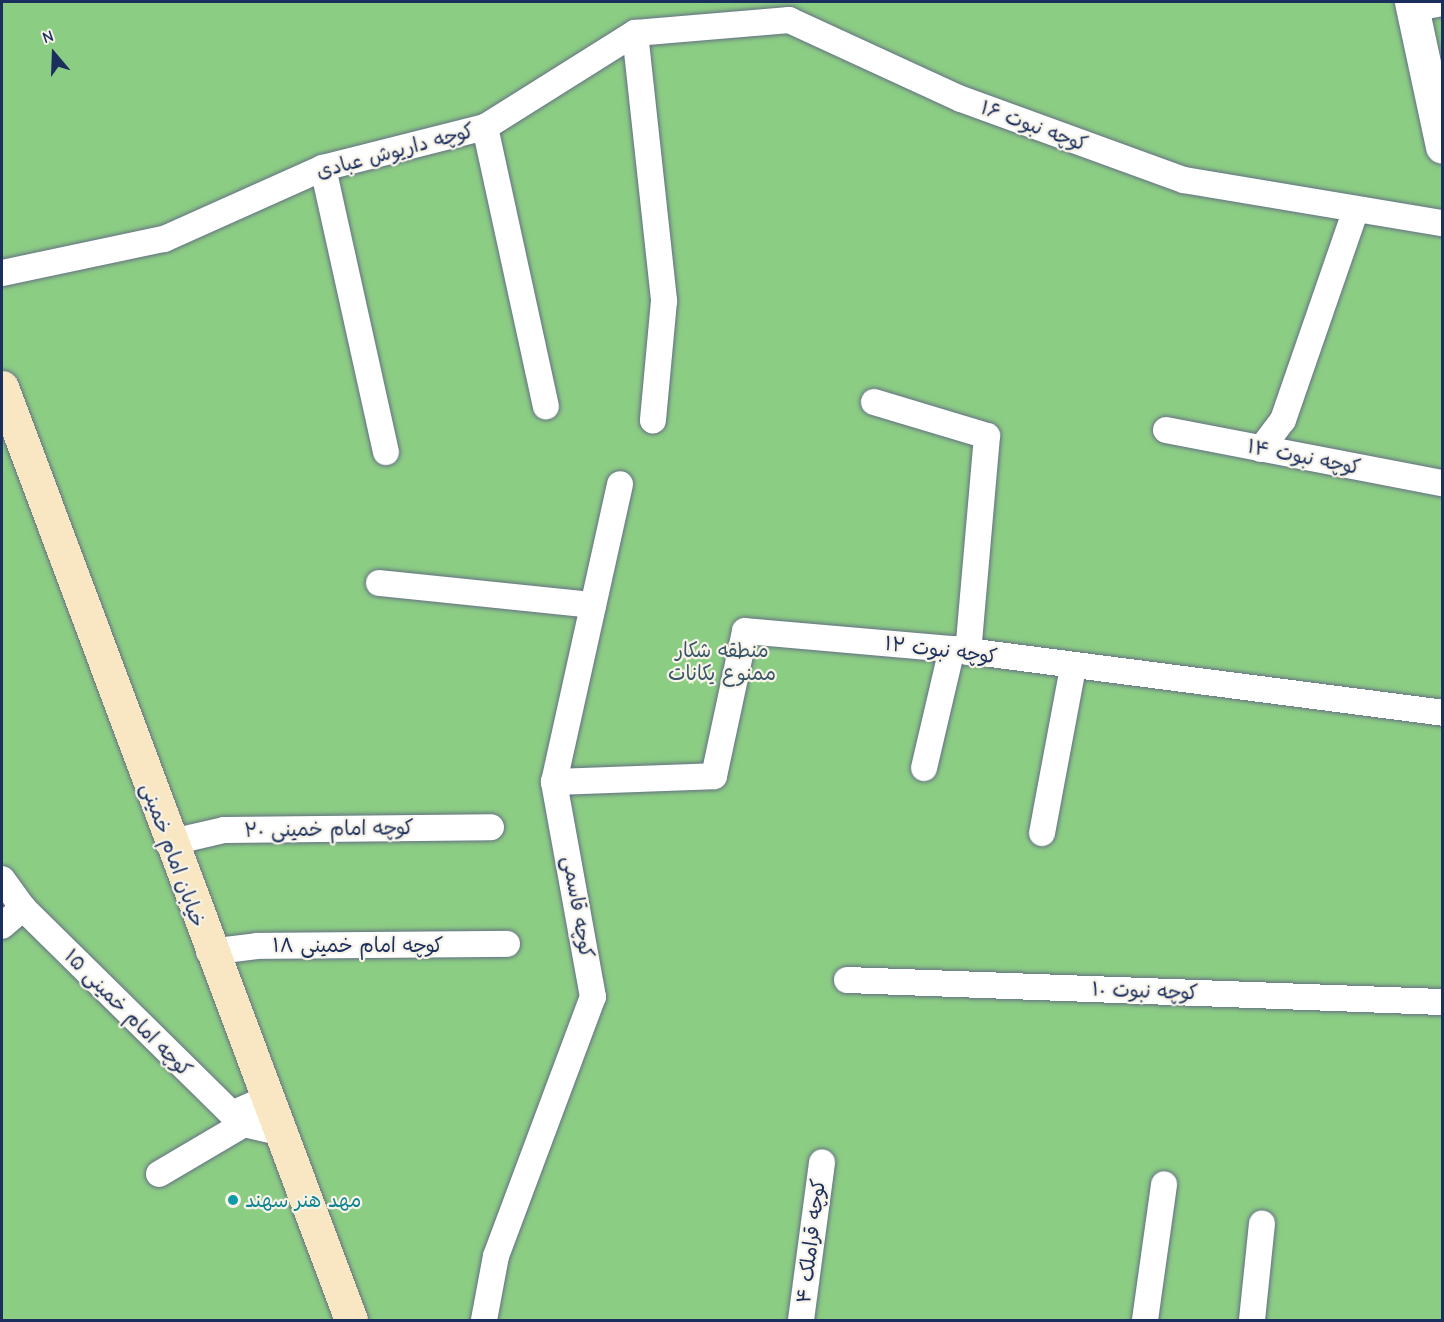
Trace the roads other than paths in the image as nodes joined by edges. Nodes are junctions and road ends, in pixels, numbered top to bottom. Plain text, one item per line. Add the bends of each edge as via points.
1 (1443, 3) edge
2 (1411, 5) edge
3 (635, 33) junction
4 (1431, 46) edge
5 (485, 126) junction
6 (1443, 147) edge
7 (323, 168) junction
8 (1356, 209) junction
9 (1443, 223) edge
10 (2, 273) edge
11 (2, 387) edge
12 (874, 402) dead end
13 (546, 406) dead end
14 (653, 420) dead end
15 (1166, 430) dead end
16 (1261, 449) junction
17 (386, 452) dead end
18 (1443, 483) edge
19 (620, 484) dead end
20 (379, 583) dead end
21 (593, 605) junction
22 (960, 651) junction
23 (1073, 668) junction
24 (1443, 713) edge
25 (924, 768) dead end
26 (554, 782) junction
27 (491, 827) dead end
28 (1042, 833) dead end
29 (168, 843) junction
30 (2, 879) edge
31 (23, 908) junction
32 (2, 926) edge
33 (507, 944) dead end
34 (209, 952) junction
35 (847, 980) dead end
36 (1443, 1002) edge
37 (268, 1098) junction
38 (280, 1132) junction
39 (822, 1162) dead end
40 (159, 1174) dead end
41 (1164, 1184) dead end
42 (1262, 1224) dead end
43 (351, 1320) edge
44 (484, 1320) edge
45 (801, 1320) edge
46 (1145, 1320) edge
47 (1252, 1320) edge

1 - 2 street
2 - 4 street
3 - 5 street, کوچه داریوش عبادی
3 - 8 street, کوچه نبوت ۱۶ via 789,20 961,99 1184,180
3 - 14 street via 664,301
4 - 6 street
5 - 7 street, کوچه داریوش عبادی
5 - 13 street
7 - 10 street, کوچه داریوش عبادی via 164,238
7 - 17 street
8 - 9 street, کوچه نبوت ۱۶
8 - 16 street via 1283,420
11 - 29 main road, خیابان امام خمینی
12 - 22 street via 987,436
15 - 16 street, کوچه نبوت ۱۴
16 - 18 street, کوچه نبوت ۱۴
19 - 21 street, کوچه قاسمی
20 - 21 street
21 - 26 street, کوچه قاسمی
22 - 23 street, کوچه نبوت ۱۲
22 - 25 street
22 - 26 street, کوچه نبوت ۱۲ via 745,631 714,776
23 - 24 street, کوچه نبوت ۱۲
23 - 28 street
26 - 44 street, کوچه قاسمی via 593,997 496,1256
27 - 29 street, کوچه امام خمینی ۲۰ via 224,830
29 - 34 main road, خیابان امام خمینی
30 - 31 street, کوچه امام خمینی ۱۵
31 - 32 street
31 - 37 street, کوچه امام خمینی ۱۵ via 232,1114
33 - 34 street, کوچه امام خمینی ۱۸ via 257,946
34 - 37 main road, خیابان امام خمینی
35 - 36 street, کوچه نبوت ۱۰
37 - 38 main road, خیابان امام خمینی
38 - 40 street via 244,1124
38 - 43 main road, خیابان امام خمینی
39 - 45 street, کوچه قراملک ۴
41 - 46 street
42 - 47 street

